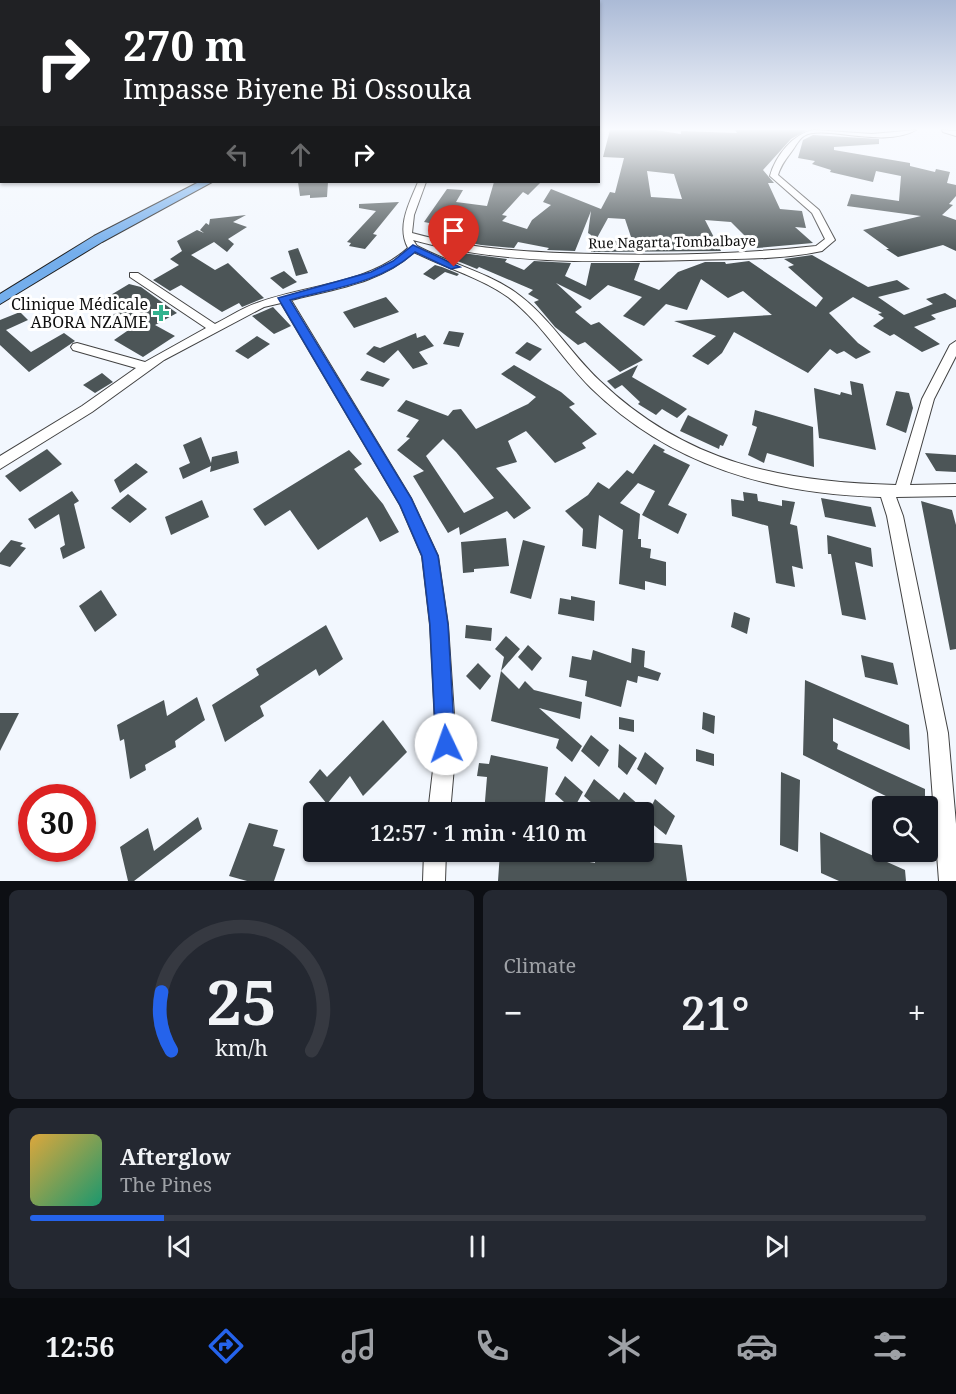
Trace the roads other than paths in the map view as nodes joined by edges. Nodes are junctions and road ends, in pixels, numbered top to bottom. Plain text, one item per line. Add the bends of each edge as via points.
1 (776, 171) edge
2 (190, 183) edge
3 (204, 183) edge
4 (422, 183) edge
5 (407, 235) junction
6 (413, 248) junction
7 (134, 275) dead end
8 (0, 289) edge
9 (284, 298) junction
10 (0, 300) edge
11 (215, 329) junction
12 (956, 345) edge
13 (78, 347) dead end
14 (145, 366) junction
15 (0, 463) edge
16 (956, 490) edge
17 (894, 492) junction
18 (440, 802) edge
19 (435, 862) edge
20 (434, 881) edge
21 (950, 881) edge

1 - 5 street, Rue Nagarta Tombalbaye via 774,176 816,212 830,240 819,249 721,258 519,255 451,247
2 - 8 main road via 88,236
3 - 10 main road via 99,239
4 - 5 street
5 - 6 street
6 - 9 street via 397,263 375,274
6 - 17 street via 514,297 596,384 653,430 684,447 776,482 840,491
7 - 11 street
9 - 11 street via 267,301
9 - 18 street via 406,502 430,556 439,625 446,744
11 - 14 street
12 - 17 street via 928,399
13 - 14 street
14 - 15 street via 87,409
16 - 17 street
17 - 21 street via 938,733
19 - 20 street

